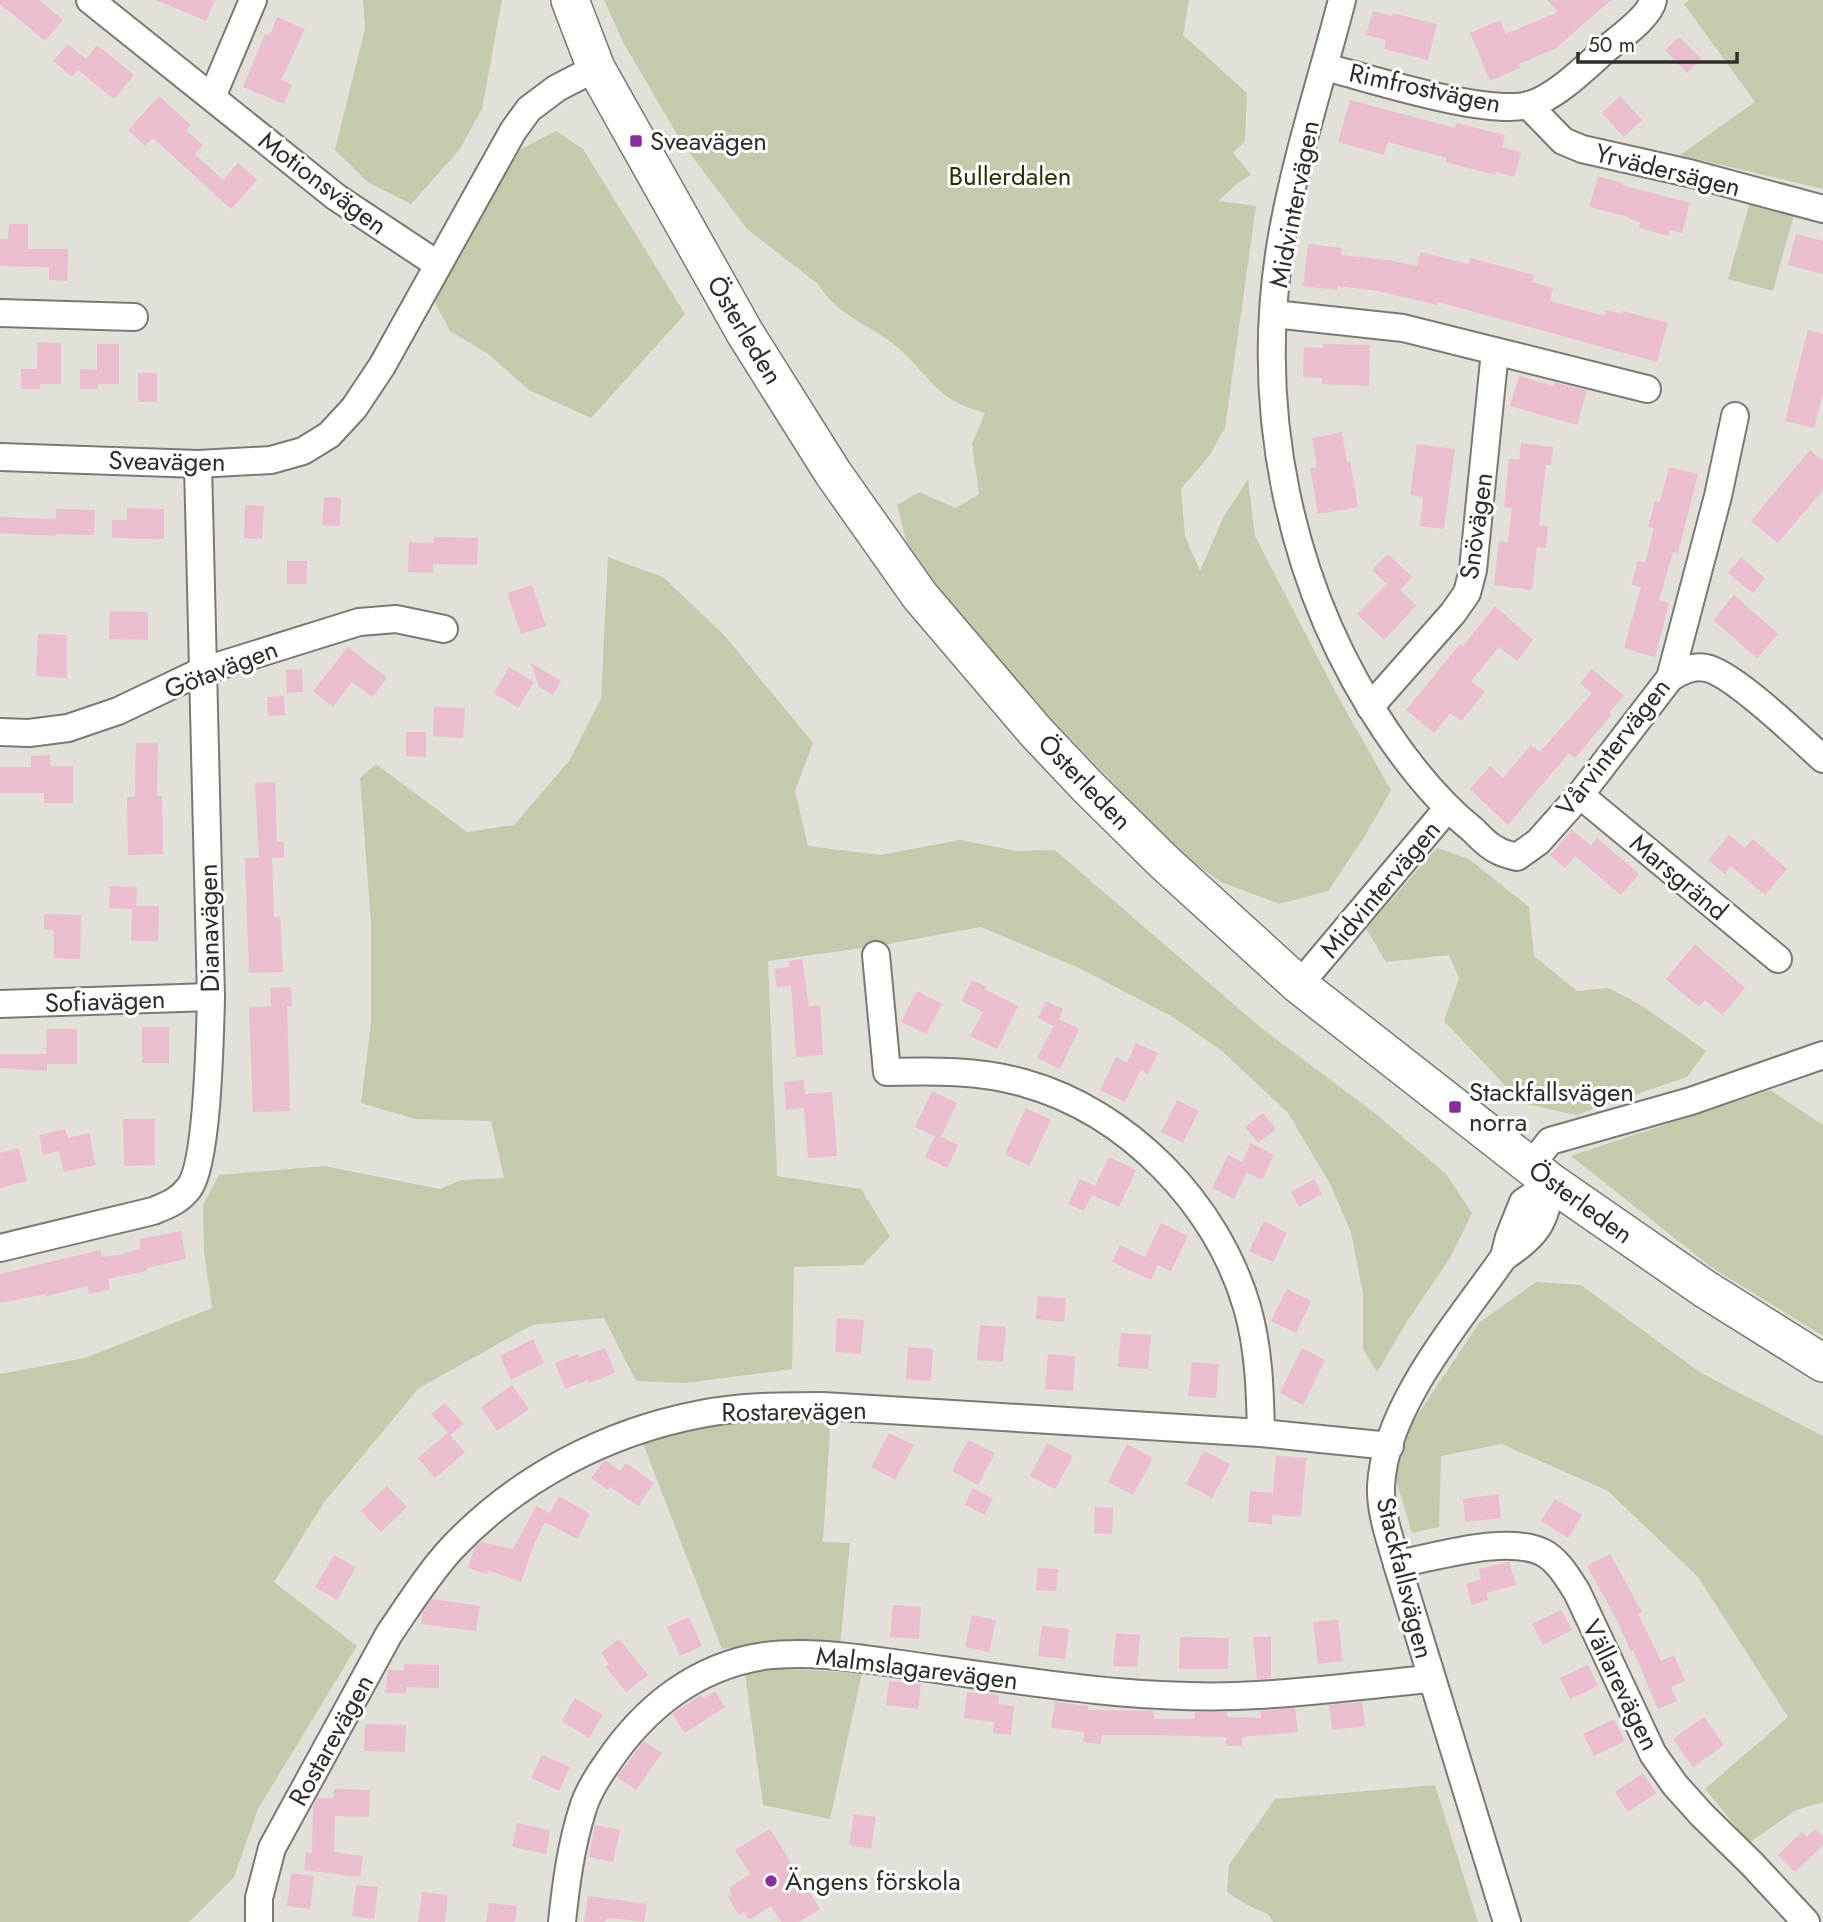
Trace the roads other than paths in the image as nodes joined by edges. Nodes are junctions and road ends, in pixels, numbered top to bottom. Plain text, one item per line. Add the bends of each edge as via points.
1 (90, 0) edge
2 (253, 0) edge
3 (570, 0) edge
4 (1342, 0) edge
5 (1653, 0) edge
6 (1325, 67) junction
7 (596, 68) junction
8 (212, 97) junction
9 (1528, 105) junction
10 (1823, 209) edge
11 (437, 264) junction
12 (0, 313) edge
13 (1274, 314) junction
14 (134, 317) dead end
15 (1495, 351) junction
16 (1647, 389) dead end
17 (1735, 416) dead end
18 (0, 457) edge
19 (198, 464) junction
20 (444, 629) dead end
21 (202, 671) junction
22 (1670, 678) junction
23 (1370, 707) junction
24 (0, 732) edge
25 (1823, 759) edge
26 (1580, 795) junction
27 (1447, 809) junction
28 (876, 955) dead end
29 (1779, 959) dead end
30 (1299, 985) junction
31 (211, 997) junction
32 (0, 1004) edge
33 (1823, 1055) edge
34 (1541, 1175) junction
35 (0, 1248) edge
36 (1823, 1363) edge
37 (1261, 1433) junction
38 (1390, 1446) junction
39 (1397, 1564) junction
40 (1431, 1679) junction
41 (260, 1922) edge
42 (562, 1922) edge
43 (1507, 1922) edge
44 (1806, 1922) edge

1 - 8 street, Motionsvägen
2 - 8 street
3 - 7 main road, Österleden
4 - 6 street, Midvintervägen
5 - 9 street, Rimfrostvägen via 1640,20 1587,67
6 - 9 street, Rimfrostvägen via 1451,99 1502,107
6 - 13 street, Midvintervägen via 1282,237
7 - 11 street, Sveavägen via 529,109
7 - 30 main road, Österleden via 745,333 833,473 920,596 1087,787
8 - 11 street, Motionsvägen via 336,197
9 - 10 street, Yrvädersägen via 1563,141 1582,149
11 - 19 street, Sveavägen via 382,366 355,408 329,435 303,451 271,460
12 - 14 street
13 - 15 street via 1403,328
13 - 23 street, Midvintervägen via 1273,398 1288,502 1299,547 1331,632
15 - 16 street
15 - 23 street, Snövägen via 1467,593
17 - 22 street, Vårvintervägen
18 - 19 street, Sveavägen
19 - 21 street, Dianavägen
20 - 21 street, Götavägen via 396,619 359,622
21 - 24 street, Götavägen via 118,711 68,728
21 - 31 street, Dianavägen
22 - 25 street via 1686,669 1707,668 1733,681
22 - 26 street, Vårvintervägen
23 - 27 street, Midvintervägen via 1409,765
26 - 27 street, Vårvintervägen via 1538,842 1517,857 1496,850
26 - 29 street, Marsgränd
27 - 30 street, Midvintervägen
28 - 37 street via 887,1072 947,1070 986,1075 1064,1098 1103,1118 1136,1144 1195,1203 1220,1244 1246,1305 1260,1384
30 - 34 main road, Österleden
31 - 32 street, Sofiavägen
31 - 35 street, Dianavägen via 204,1120 191,1186 176,1202 153,1210
33 - 34 street via 1690,1101 1550,1141
34 - 36 main road, Österleden via 1705,1289
34 - 38 street, Stackfallsvägen via 1544,1219 1523,1245 1504,1257 1418,1380 1401,1411
37 - 38 street, Rostarevägen
37 - 41 street, Rostarevägen via 764,1406 702,1414 600,1444 553,1468 479,1522 451,1549 410,1604 389,1634 272,1848 259,1899
38 - 39 street, Stackfallsvägen via 1381,1486
39 - 40 street, Stackfallsvägen
39 - 44 street, Vällarevägen via 1519,1546 1543,1553 1562,1569 1653,1754 1675,1786
40 - 42 street, Malmslagarevägen via 1217,1697 1114,1691 847,1657 766,1656 736,1662 667,1695 642,1717 594,1782 573,1842
40 - 43 street, Stackfallsvägen

